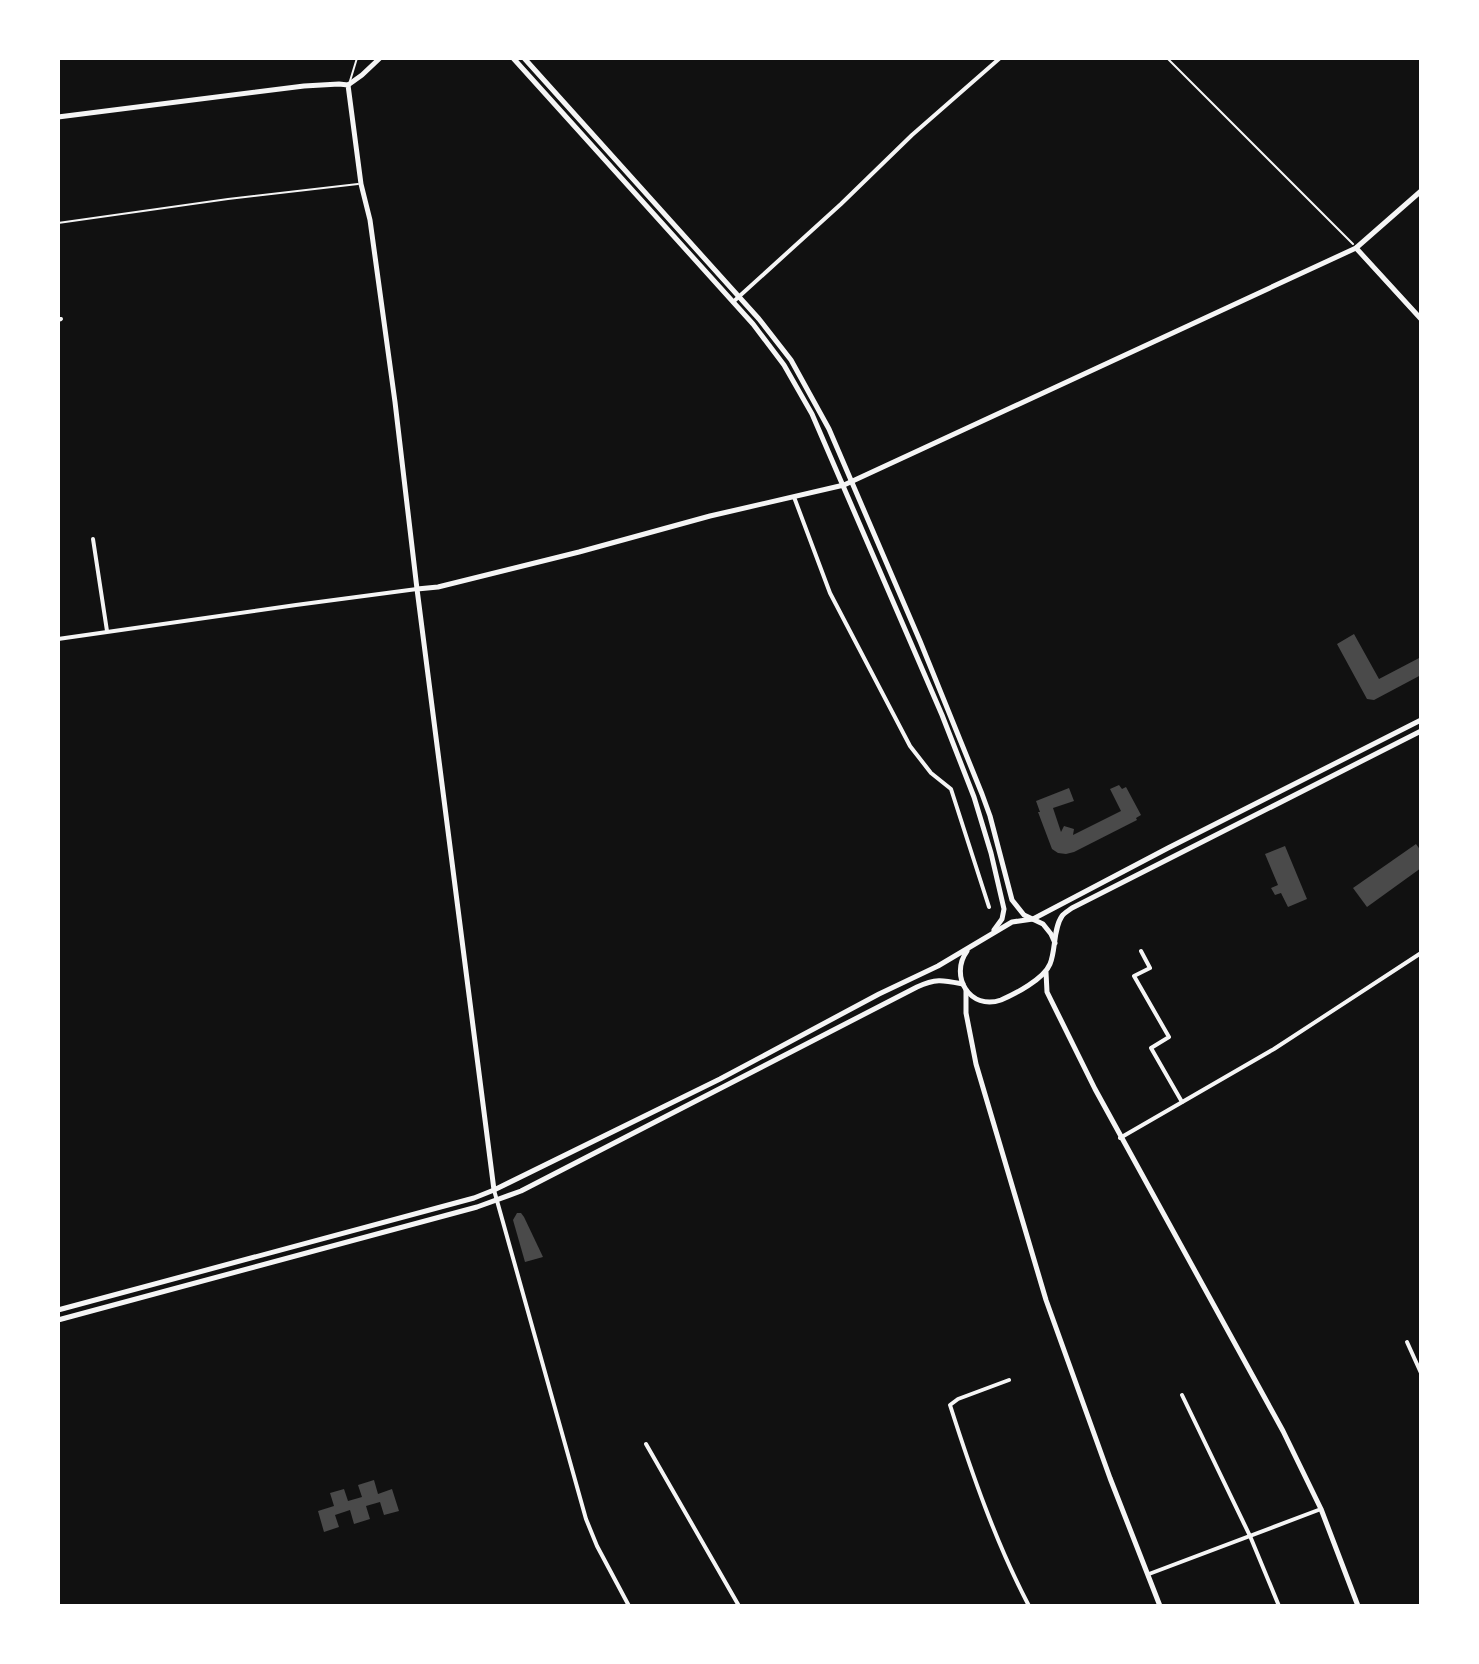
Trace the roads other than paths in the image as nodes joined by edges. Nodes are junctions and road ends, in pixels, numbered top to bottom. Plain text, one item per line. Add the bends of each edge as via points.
1 (357, 58) edge
2 (380, 58) edge
3 (513, 58) edge
4 (524, 58) edge
5 (1000, 58) edge
6 (348, 85) junction
7 (58, 117) edge
8 (361, 184) junction
9 (1421, 191) edge
10 (58, 223) edge
11 (1356, 248) junction
12 (739, 296) junction
13 (733, 302) junction
14 (1421, 319) edge
15 (850, 480) junction
16 (844, 485) junction
17 (794, 497) junction
18 (93, 539) dead end
19 (417, 589) junction
20 (107, 631) junction
21 (58, 639) edge
22 (1421, 720) edge
23 (1421, 731) edge
24 (989, 907) dead end
25 (1033, 919) junction
26 (992, 934) junction
27 (1055, 943) junction
28 (970, 947) junction
29 (1141, 951) dead end
30 (1421, 953) edge
31 (1046, 972) junction
32 (964, 987) junction
33 (1182, 1102) junction
34 (1120, 1138) junction
35 (494, 1190) junction
36 (496, 1200) junction
37 (58, 1310) edge
38 (58, 1320) edge
39 (1407, 1342) dead end
40 (1421, 1373) edge
41 (1009, 1380) dead end
42 (1182, 1395) dead end
43 (646, 1444) dead end
44 (1321, 1509) junction
45 (1250, 1536) junction
46 (1149, 1574) junction
47 (629, 1606) edge
48 (739, 1606) edge
49 (1029, 1606) edge
50 (1160, 1606) edge
51 (1279, 1606) edge
52 (1358, 1606) edge

1 - 6 lane
2 - 6 main road
3 - 13 main road
4 - 12 main road
5 - 12 street
6 - 7 main road
6 - 8 main road
8 - 10 lane
8 - 19 main road via 382,302
9 - 11 main road
11 - 14 main road
11 - 15 main road
12 - 13 street
12 - 15 main road via 804,381
13 - 16 main road via 796,384
15 - 16 main road
15 - 25 main road via 982,794 1012,900
16 - 17 main road
16 - 26 main road via 981,819 1004,909
17 - 19 main road
17 - 24 street via 830,593 910,746 951,789
18 - 20 street
19 - 20 street
19 - 35 main road
20 - 21 street
22 - 25 main road
23 - 27 main road via 1072,908 1061,917
25 - 26 main road via 1012,922
25 - 27 main road
26 - 28 main road
27 - 31 main road
28 - 32 main road via 960,966
28 - 35 main road
29 - 33 street via 1150,968 1134,976 1169,1037 1151,1048
30 - 33 street
31 - 32 main road via 995,1001 979,999
31 - 34 main road via 1047,992
32 - 36 main road via 939,980 917,987
32 - 46 main road via 979,1077 1046,1300
33 - 34 street
34 - 44 main road
35 - 36 street
35 - 37 main road
36 - 38 main road
36 - 47 street via 586,1519
39 - 40 street
41 - 49 street via 950,1405 968,1462
42 - 45 street
43 - 48 street
44 - 45 street
44 - 52 main road
45 - 46 street
45 - 51 street
46 - 50 main road

